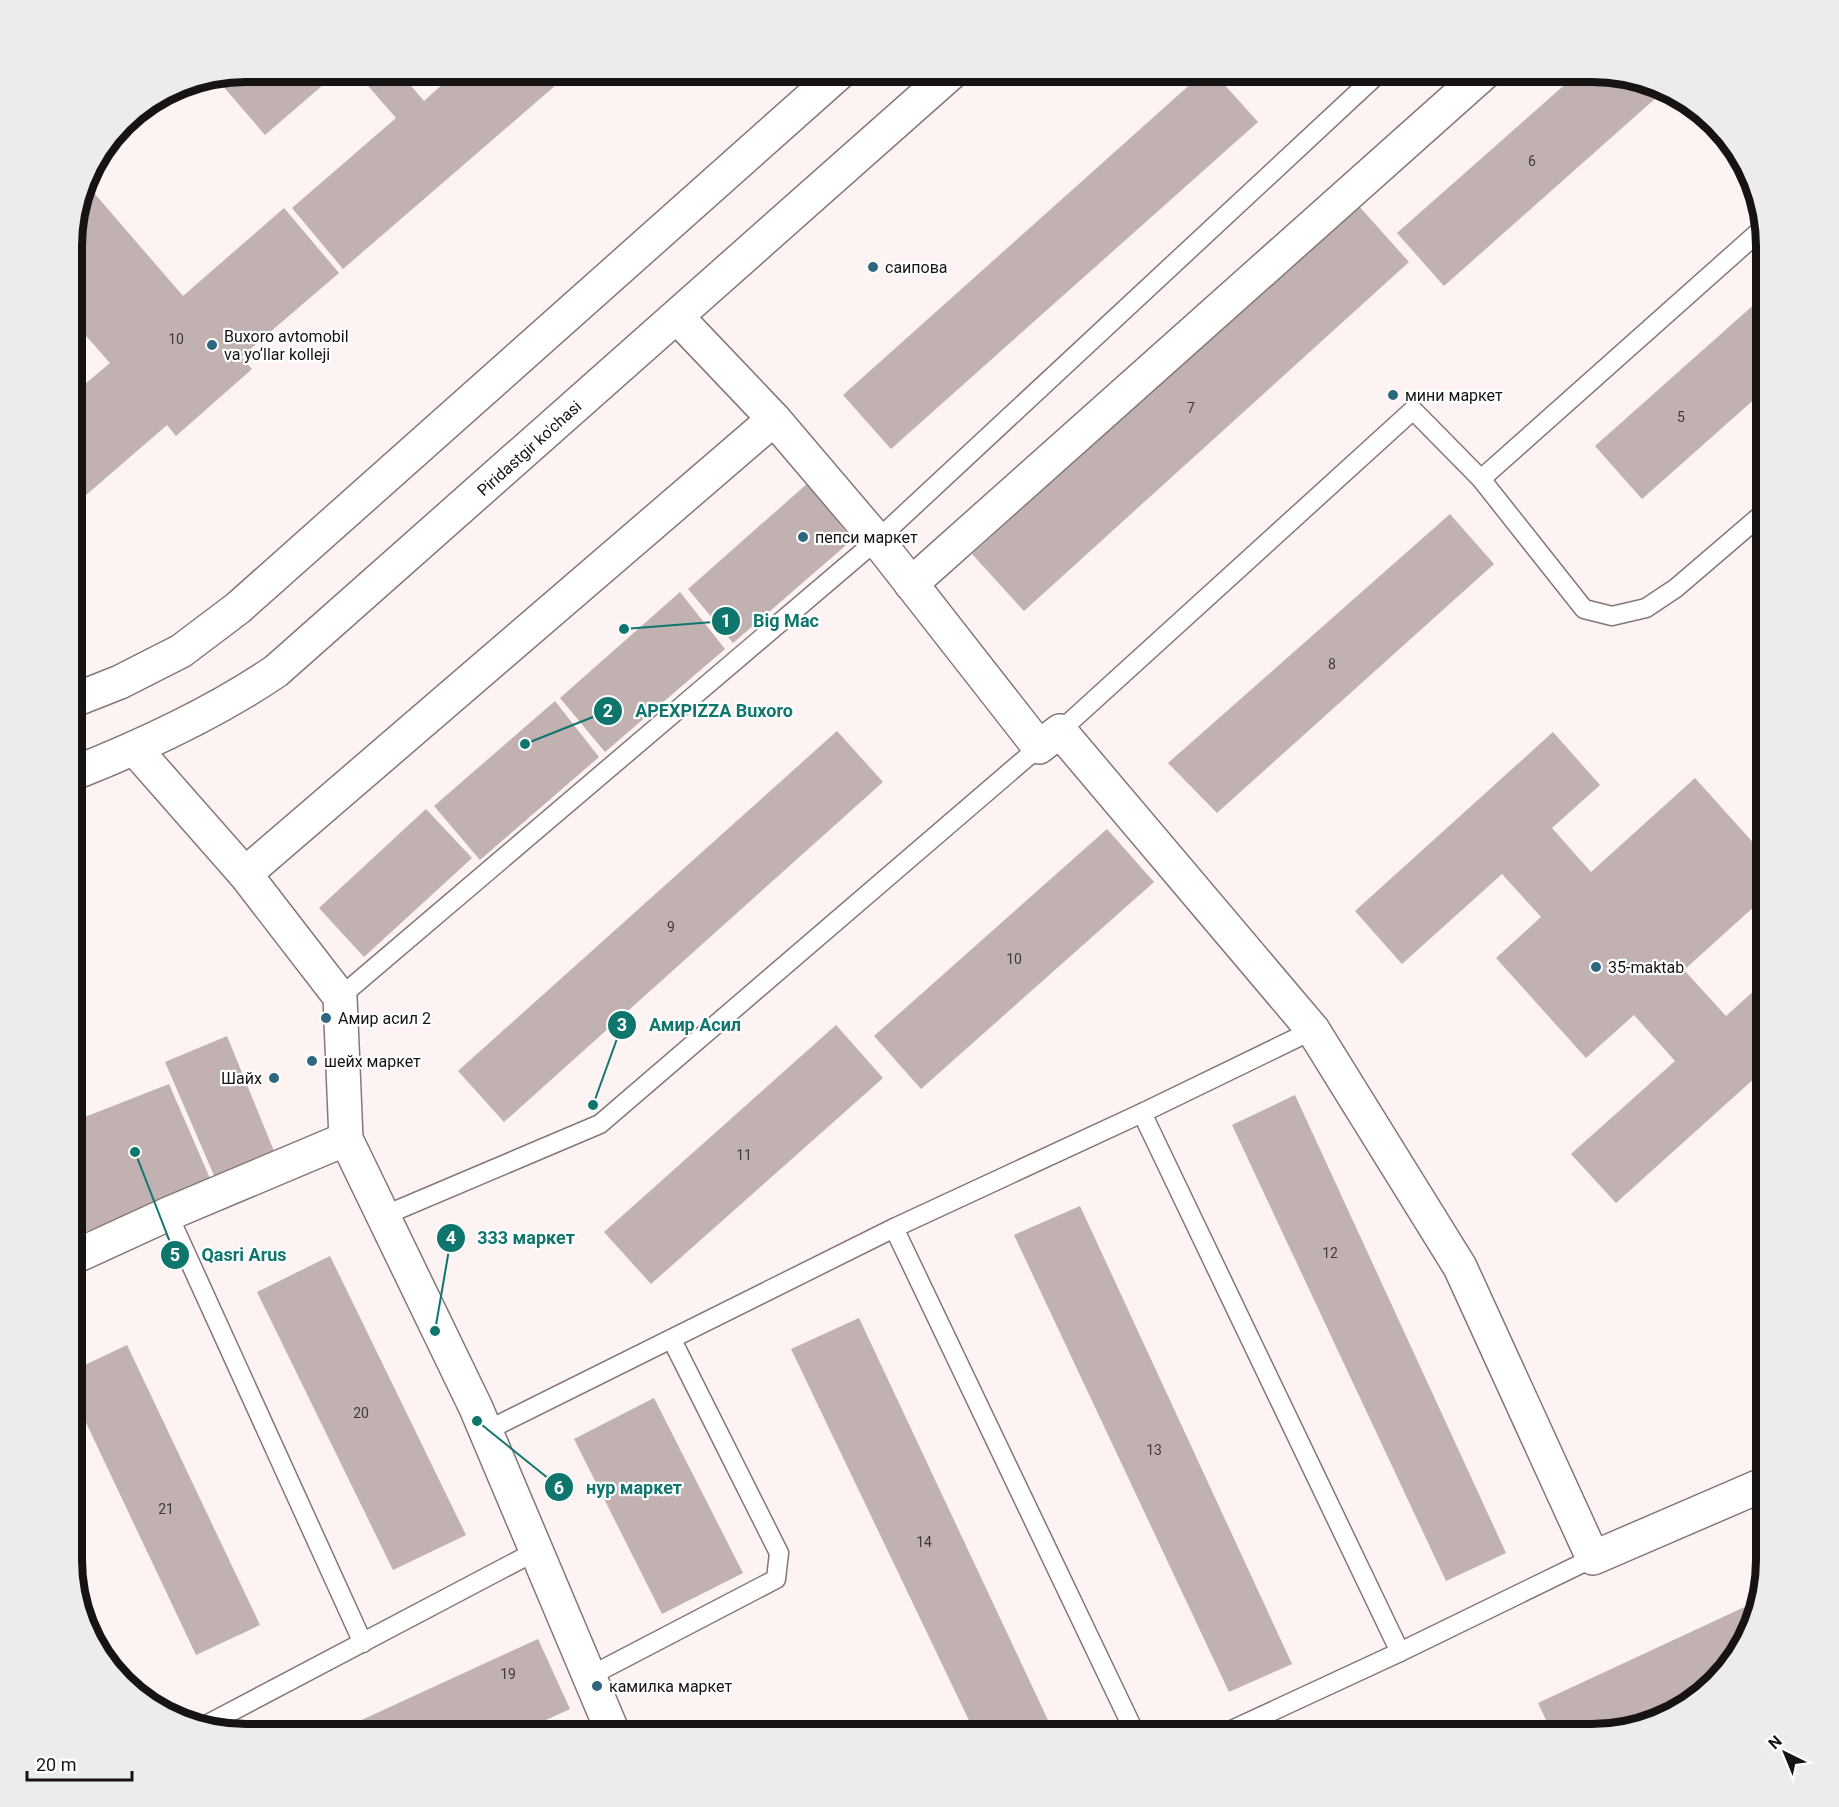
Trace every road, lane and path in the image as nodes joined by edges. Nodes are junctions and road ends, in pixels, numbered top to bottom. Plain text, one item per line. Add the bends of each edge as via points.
1 (828, 83) edge
2 (940, 83) edge
3 (1368, 83) edge
4 (1473, 83) edge
5 (1755, 235) edge
6 (677, 316) junction
7 (774, 419) junction
8 (1481, 479) junction
9 (1756, 519) edge
10 (877, 540) junction
11 (911, 584) junction
12 (83, 697) edge
13 (1050, 739) junction
14 (135, 749) junction
15 (83, 770) edge
16 (245, 873) junction
17 (340, 997) junction
18 (1313, 1029) junction
19 (1142, 1113) junction
20 (346, 1139) junction
21 (168, 1214) junction
22 (383, 1216) junction
23 (894, 1228) junction
24 (83, 1253) edge
25 (672, 1340) junction
26 (486, 1431) junction
27 (1756, 1488) edge
28 (538, 1551) junction
29 (1593, 1558) junction
30 (363, 1642) junction
31 (1400, 1652) junction
32 (590, 1676) junction
33 (214, 1721) edge
34 (610, 1724) edge
35 (1131, 1724) edge
36 (1245, 1724) edge

1 - 12 street via 238,608 181,651
2 - 6 street, Piridastgir ko'chasi
3 - 10 lane
4 - 11 street
5 - 8 lane
6 - 7 street
6 - 14 street, Piridastgir ko'chasi via 276,671 228,701
7 - 10 street
7 - 16 street
8 - 9 lane via 1584,609 1612,616 1646,608 1676,588
8 - 13 lane via 1413,410
10 - 11 street
10 - 17 lane
11 - 13 street
13 - 18 street
13 - 22 lane via 600,1124
14 - 15 street, Piridastgir ko'chasi
14 - 16 street
16 - 17 street
17 - 20 street
18 - 19 lane
18 - 29 street via 1460,1267
19 - 23 lane
19 - 31 lane
20 - 21 street
20 - 22 street
21 - 24 street
21 - 30 lane
22 - 26 street
23 - 25 lane
23 - 35 lane
25 - 26 lane
25 - 32 lane via 779,1552 776,1579
26 - 28 street
27 - 29 street
28 - 30 lane
28 - 32 street
29 - 31 lane
30 - 33 lane
31 - 36 lane
32 - 34 street

